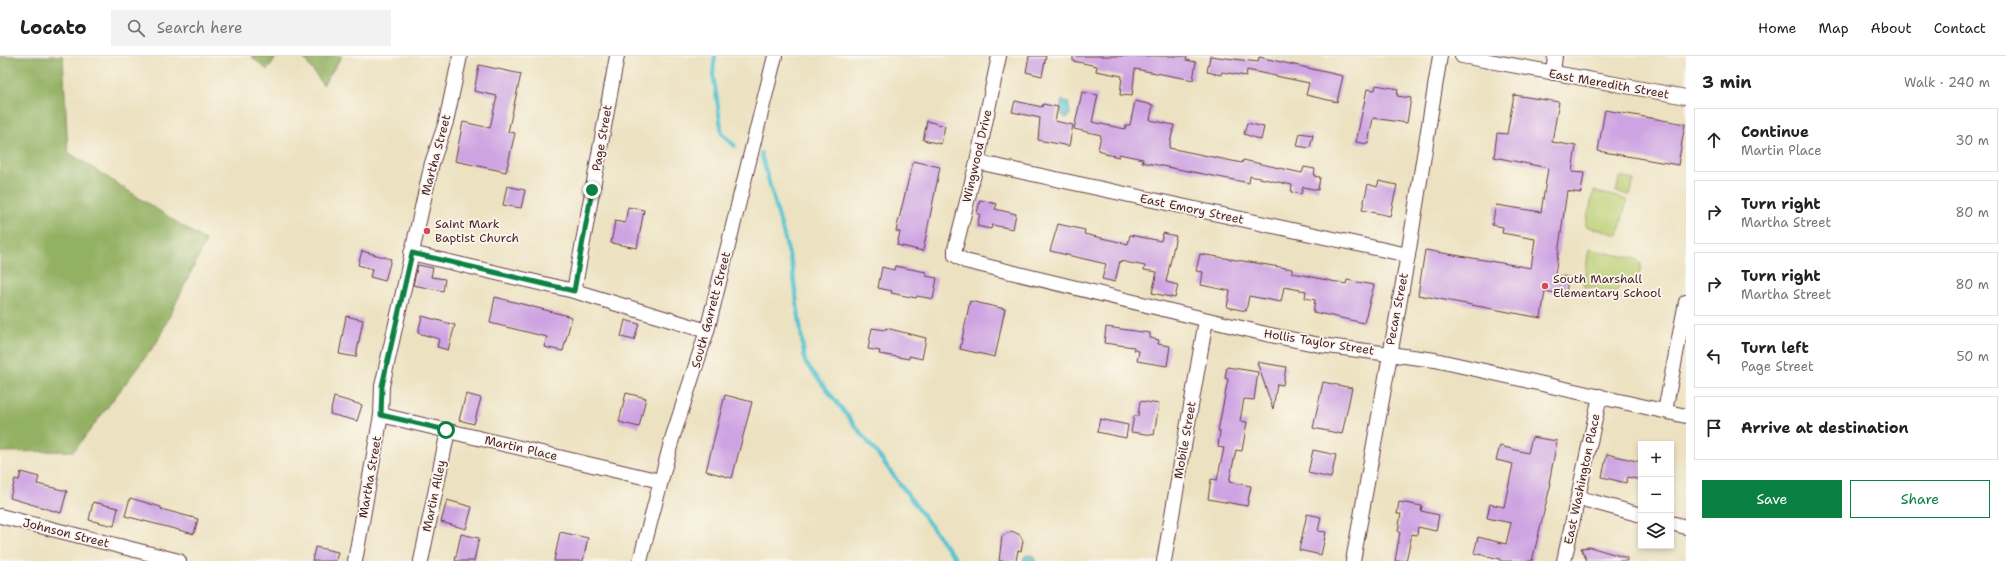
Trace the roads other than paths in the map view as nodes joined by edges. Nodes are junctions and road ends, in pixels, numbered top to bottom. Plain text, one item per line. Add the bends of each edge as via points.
1 (460, 56) edge
2 (617, 56) edge
3 (775, 56) edge
4 (999, 56) edge
5 (1440, 56) edge
6 (1462, 56) edge
7 (1555, 56) edge
8 (1553, 73) junction
9 (1686, 98) edge
10 (977, 162) junction
11 (412, 253) junction
12 (955, 255) joint
13 (1408, 255) junction
14 (574, 291) junction
15 (1686, 302) edge
16 (1206, 320) junction
17 (707, 331) junction
18 (1389, 353) junction
19 (1600, 396) junction
20 (1666, 411) junction
21 (381, 415) junction
22 (1686, 416) edge
23 (448, 431) junction
24 (660, 481) junction
25 (1579, 498) junction
26 (1638, 514) edge
27 (0, 516) edge
28 (1674, 524) edge
29 (1686, 527) edge
30 (163, 559) edge
31 (178, 561) edge
32 (355, 561) edge
33 (421, 561) edge
34 (640, 561) edge
35 (1164, 561) edge
36 (1353, 561) edge
37 (1564, 561) edge

1 - 11 street, Martha Street
2 - 14 street, Page Street
3 - 17 street, South Garrett Street
4 - 10 street, Wingwood Drive
5 - 13 street, Pecan Street
6 - 8 street, East Meredith Street
7 - 8 street
8 - 9 street, East Meredith Street
10 - 12 street, Wingwood Drive
10 - 13 street, East Emory Street
11 - 14 street
11 - 21 street, Martha Street via 382,386
12 - 16 street, Hollis Taylor Street via 966,262
13 - 18 street, Pecan Street
14 - 17 street
15 - 20 street
16 - 18 street, Hollis Taylor Street via 1320,344
16 - 35 street, Mobile Street
17 - 24 street, South Garrett Street
18 - 19 street, Hollis Taylor Street via 1435,360
18 - 36 street, Pecan Street
19 - 20 street, Hollis Taylor Street
19 - 25 street, East Washington Place
20 - 22 street, Hollis Taylor Street
21 - 23 street, Martin Place
21 - 32 street, Martha Street
23 - 24 street, Martin Place
23 - 33 street, Martin Alley
24 - 34 street, South Garrett Street
25 - 26 street
25 - 37 street, East Washington Place
27 - 30 street, Johnson Street
28 - 29 street
30 - 31 street, Johnson Street

